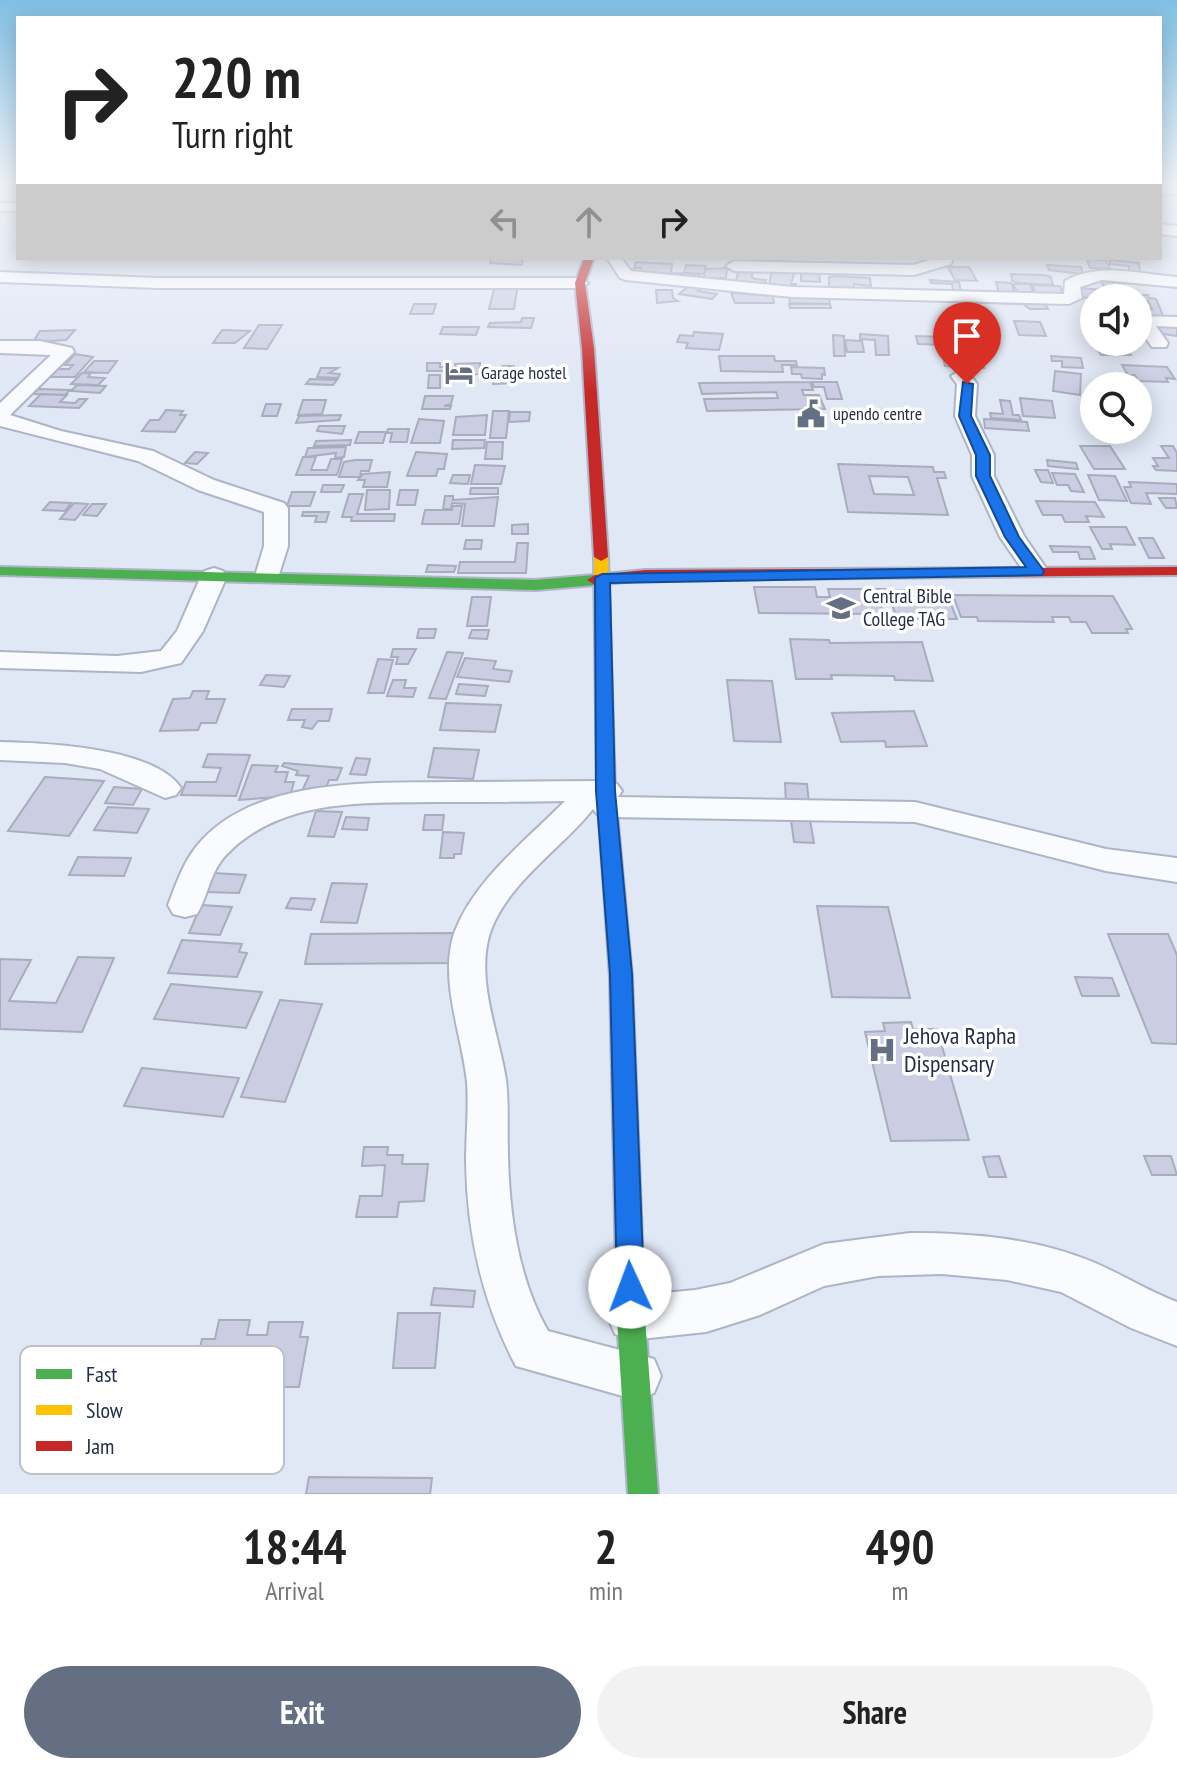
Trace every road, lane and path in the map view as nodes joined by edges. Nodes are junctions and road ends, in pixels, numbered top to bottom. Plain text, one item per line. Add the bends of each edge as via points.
1 (588, 260) edge
2 (614, 260) joint
3 (944, 260) edge
4 (693, 264) dead end
5 (723, 266) dead end
6 (0, 277) edge
7 (1177, 282) edge
8 (580, 283) junction
9 (1177, 322) edge
10 (1159, 343) dead end
11 (0, 347) edge
12 (961, 376) dead end
13 (0, 417) edge
14 (0, 571) edge
15 (1036, 571) junction
16 (1177, 571) edge
17 (214, 576) junction
18 (268, 576) junction
19 (602, 578) junction
20 (0, 660) edge
21 (0, 751) edge
22 (165, 788) dead end
23 (602, 796) junction
24 (1177, 870) edge
25 (185, 905) dead end
26 (631, 1318) junction
27 (1177, 1324) edge
28 (637, 1376) junction
29 (643, 1494) edge

1 - 8 main road
2 - 4 street
2 - 7 street via 626,275 792,292 1069,299 1071,285 1096,276
3 - 5 street via 914,270
6 - 8 street via 158,283
8 - 19 main road
9 - 10 street via 1142,320
11 - 13 street via 65,352
12 - 15 street via 967,384 965,416 983,455 983,476 1012,537
13 - 18 street via 145,456 206,485 276,508 276,546
14 - 17 main road
15 - 16 main road
15 - 19 main road
17 - 18 main road
17 - 20 street via 183,640 166,660
18 - 19 main road via 535,585
19 - 23 main road
21 - 22 street via 99,758 128,766
23 - 24 street via 915,812 1106,860
23 - 25 street via 350,793 309,798 244,825 211,850
23 - 26 main road via 621,974
23 - 28 street via 567,822 495,892 472,932 469,980 487,1080 487,1165 496,1243 516,1322 533,1350
26 - 27 street via 718,1307 825,1265 878,1255 935,1255 994,1258 1061,1271
26 - 28 main road
28 - 29 main road

